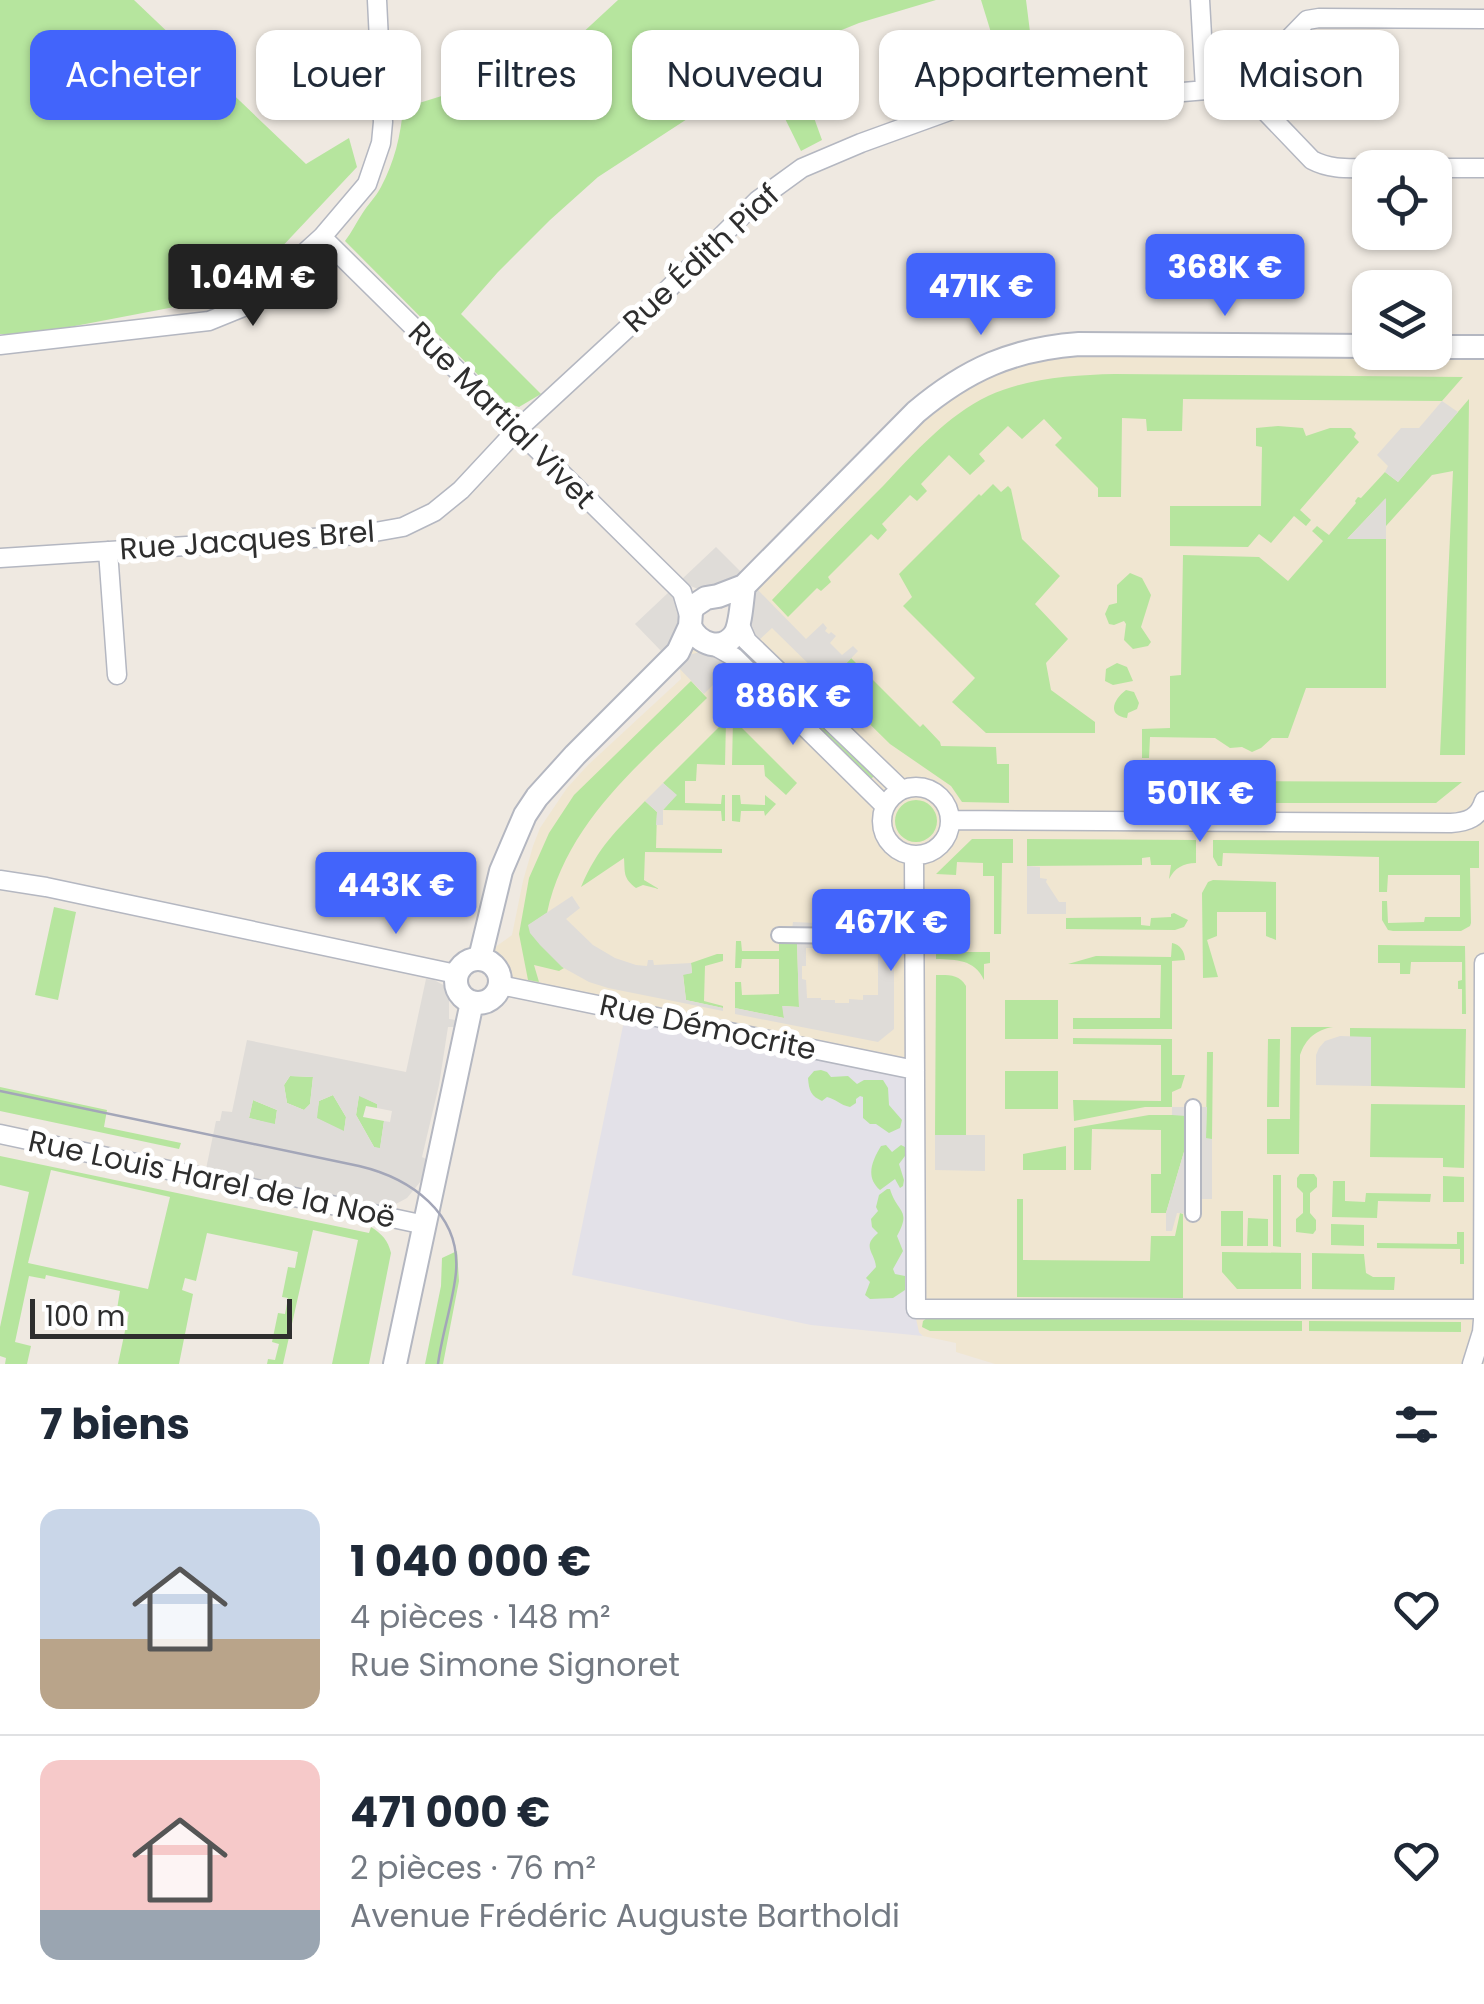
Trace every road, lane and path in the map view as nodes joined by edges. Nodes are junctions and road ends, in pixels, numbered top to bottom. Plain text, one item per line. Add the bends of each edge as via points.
1 (377, 0) edge
2 (1200, 0) edge
3 (1484, 20) edge
4 (1297, 30) edge
5 (1204, 71) edge
6 (1204, 89) edge
7 (1274, 120) edge
8 (1352, 168) edge
9 (1452, 168) edge
10 (1484, 168) edge
11 (322, 237) junction
12 (0, 344) edge
13 (1352, 346) edge
14 (1452, 346) edge
15 (1484, 347) edge
16 (516, 431) junction
17 (108, 551) junction
18 (0, 558) edge
19 (744, 586) junction
20 (682, 592) junction
21 (714, 596) junction
22 (738, 620) junction
23 (700, 633) junction
24 (117, 675) dead end
25 (902, 790) junction
26 (1484, 801) edge
27 (885, 806) junction
28 (950, 820) junction
29 (914, 854) junction
30 (0, 880) edge
31 (894, 929) dead end
32 (780, 934) dead end
33 (480, 958) junction
34 (1484, 964) edge
35 (456, 974) junction
36 (500, 985) junction
37 (472, 1002) junction
38 (915, 1070) junction
39 (1193, 1108) dead end
40 (0, 1134) edge
41 (1193, 1214) dead end
42 (425, 1225) junction
43 (1483, 1313) edge
44 (395, 1364) edge
45 (1472, 1364) edge

1 - 11 street via 381,143 367,184
2 - 5 street
3 - 4 street via 1319,18
6 - 16 street, Rue Édith Piaf via 988,97 802,168 758,200
7 - 8 street via 1312,160
9 - 10 street
11 - 12 street via 246,306 209,321
11 - 16 street, Rue Martial Vivet
13 - 19 street via 1079,344 1000,359 916,412
14 - 15 street
16 - 17 street, Rue Jacques Brel via 460,490 403,527
16 - 20 street, Rue Martial Vivet
17 - 18 street, Rue Jacques Brel
17 - 24 street
19 - 21 street
19 - 22 street
20 - 21 street
20 - 23 street, Rue Martial Vivet
21 - 22 street via 729,601
21 - 23 street via 694,606
22 - 23 street via 724,643
22 - 25 street via 747,641
23 - 27 street via 734,657
23 - 33 street via 536,797 501,871
25 - 27 street
25 - 28 street via 932,791
26 - 28 street via 1469,820 1451,823
27 - 29 street via 886,837
28 - 29 street via 942,843
29 - 38 street
30 - 35 street
31 - 32 street via 856,929 856,936
33 - 35 street
33 - 36 street via 493,964
34 - 43 street
35 - 37 street via 457,988
36 - 37 street via 494,997
36 - 38 street, Rue Démocrite
37 - 42 street
38 - 43 street via 916,1309
39 - 41 street
40 - 42 street, Rue Louis Harel de la Noë
42 - 44 street
43 - 45 street

